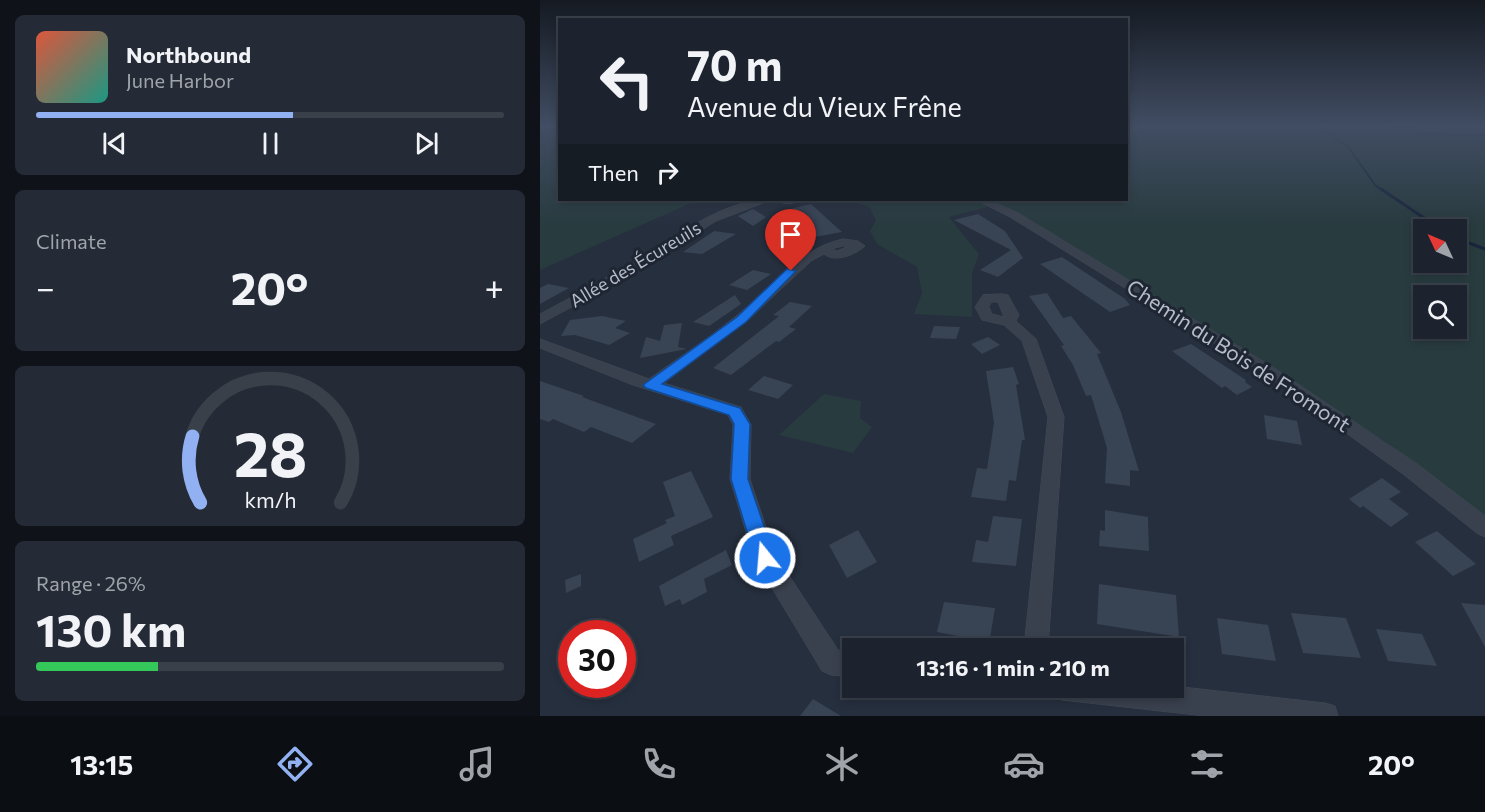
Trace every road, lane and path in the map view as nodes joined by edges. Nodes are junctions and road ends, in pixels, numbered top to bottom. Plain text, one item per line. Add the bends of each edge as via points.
1 (762, 201) edge
2 (984, 201) edge
3 (826, 249) dead end
4 (540, 320) edge
5 (1009, 322) dead end
6 (540, 343) edge
7 (651, 385) junction
8 (1485, 528) edge
9 (1037, 638) edge
10 (842, 663) edge
11 (1162, 698) edge
12 (1325, 716) edge

1 - 4 street, Allée des Écureuils via 710,220
2 - 8 street, Chemin du Bois de Fromont via 1014,215 1269,371 1410,469
3 - 7 street via 791,271 741,319
5 - 9 street via 1029,339 1056,417
6 - 7 street
7 - 10 street via 735,411 742,424 740,479 765,558 831,662
11 - 12 street

